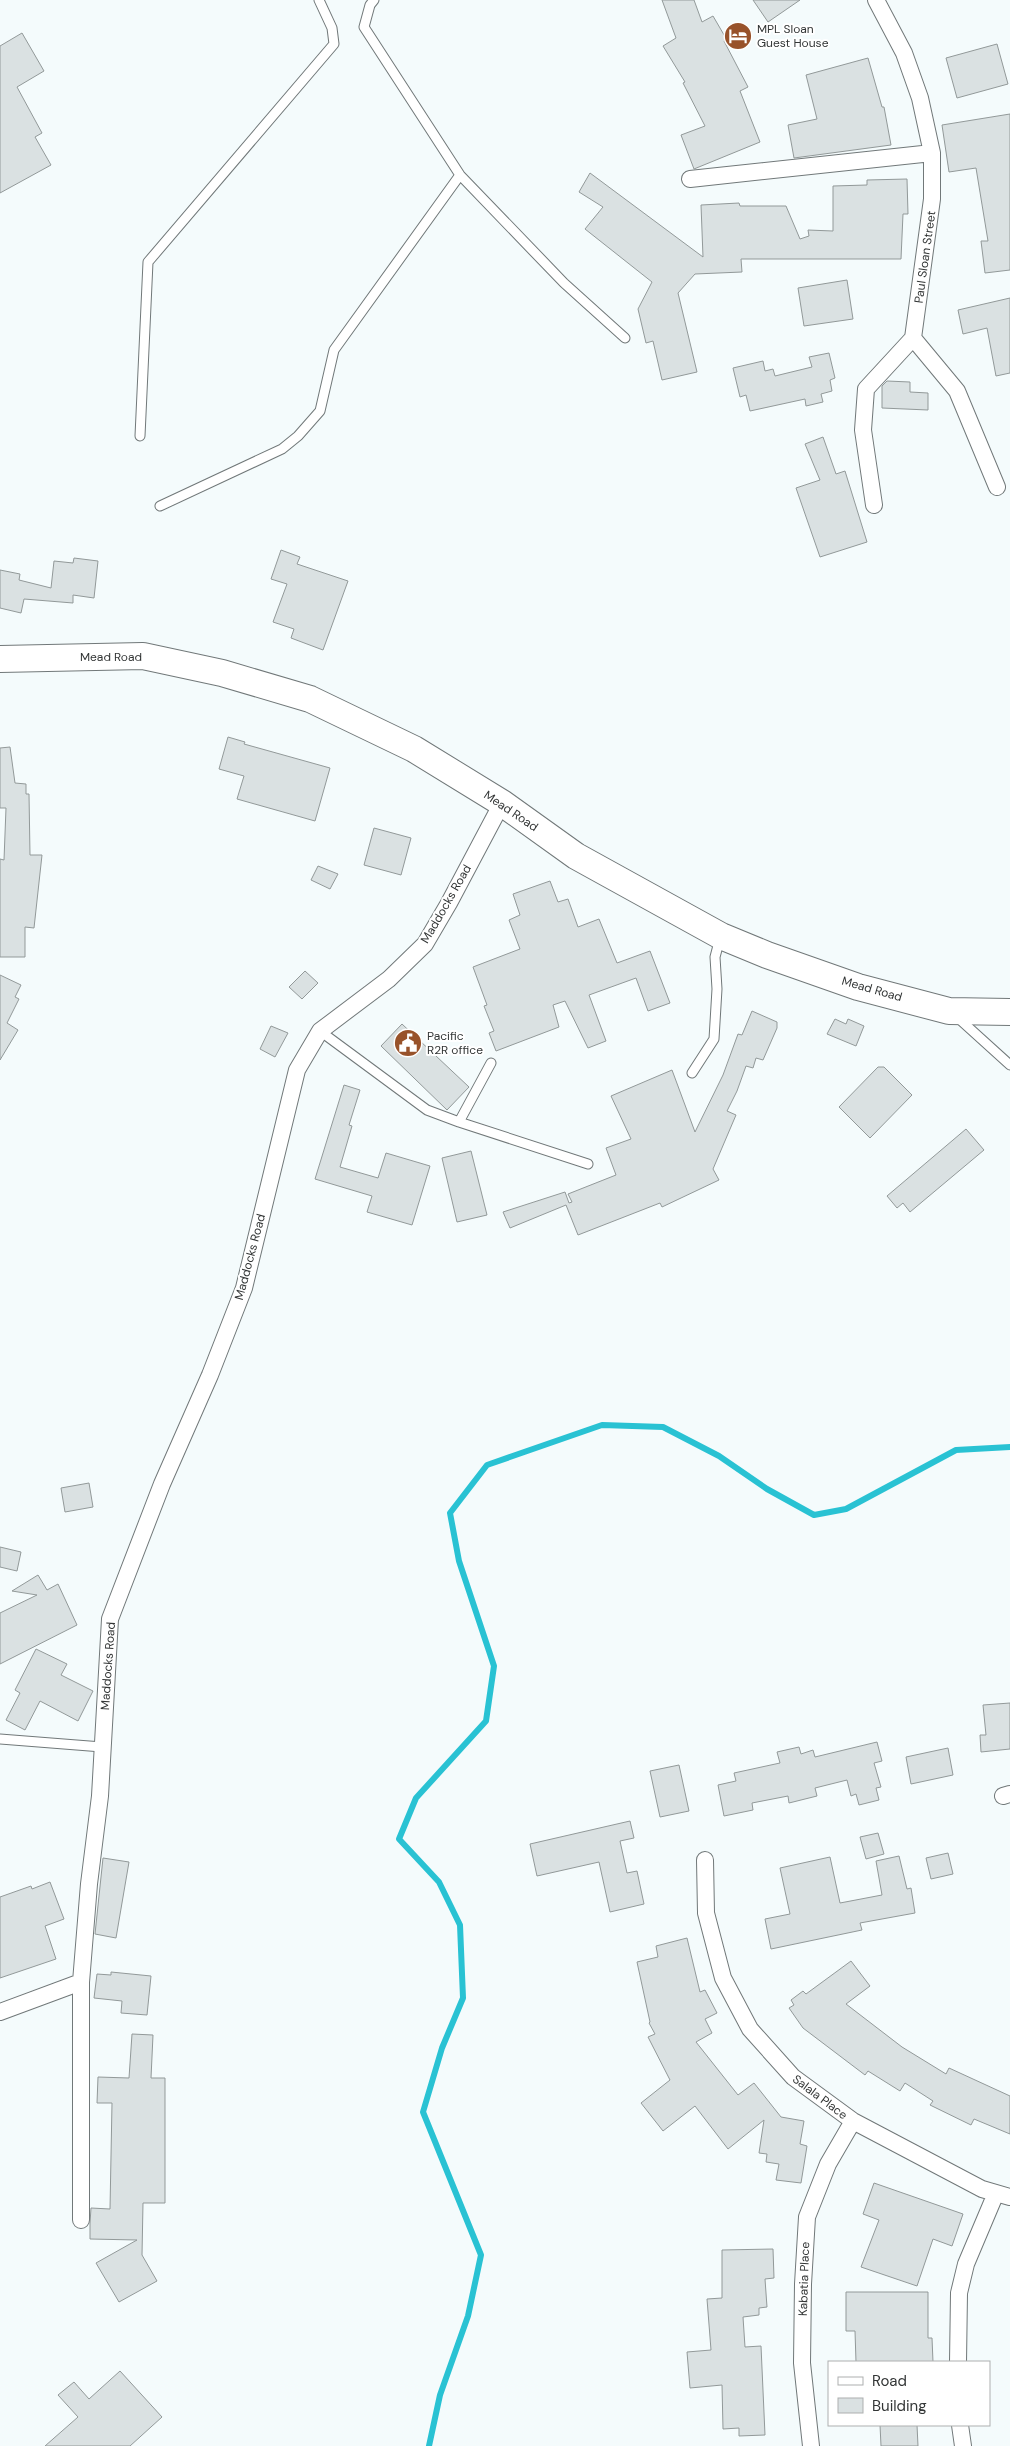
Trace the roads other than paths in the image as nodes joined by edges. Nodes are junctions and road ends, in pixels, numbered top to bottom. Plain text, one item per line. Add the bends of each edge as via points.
1 (319, 0) edge
2 (374, 0) edge
3 (876, 0) edge
4 (932, 153) junction
5 (460, 175) junction
6 (690, 179) dead end
7 (625, 338) dead end
8 (913, 338) junction
9 (140, 436) dead end
10 (996, 488) dead end
11 (874, 505) dead end
12 (160, 506) dead end
13 (0, 659) edge
14 (502, 803) junction
15 (721, 936) junction
16 (950, 1010) junction
17 (1010, 1012) edge
18 (320, 1031) junction
19 (491, 1062) dead end
20 (1010, 1065) edge
21 (692, 1073) dead end
22 (459, 1122) junction
23 (588, 1164) dead end
24 (0, 1739) edge
25 (102, 1747) junction
26 (705, 1860) dead end
27 (81, 1982) junction
28 (0, 2012) edge
29 (853, 2122) junction
30 (1003, 2195) edge
31 (81, 2220) dead end
32 (958, 2361) edge
33 (960, 2426) edge
34 (811, 2446) edge
35 (963, 2446) edge

1 - 9 lane via 332,28 334,44 148,262
2 - 5 lane via 364,27
3 - 4 street, Paul Sloan Street via 904,52 920,98
4 - 6 street
4 - 8 street, Paul Sloan Street via 932,199
5 - 7 lane via 564,283
5 - 12 lane via 334,350 320,412 282,449
8 - 10 street via 957,391
8 - 11 street via 866,388 863,430
13 - 14 main road, Mead Road via 143,656 222,672 310,699 414,749
14 - 15 main road, Mead Road via 576,856
14 - 18 street, Maddocks Road via 425,944 388,979
15 - 16 main road, Mead Road via 858,987
15 - 21 lane via 715,957 717,1018 714,1039
16 - 17 main road, Mead Road
16 - 20 lane
18 - 22 lane via 428,1110
18 - 25 street, Maddocks Road via 296,1070 244,1288 110,1619
19 - 22 lane
22 - 23 lane
24 - 25 lane
25 - 27 street, Maddocks Road
26 - 29 street, Salala Place via 706,1913 723,1978 750,2029 793,2077
27 - 28 street
27 - 31 street, Maddocks Road
29 - 30 street, Salala Place via 982,2189
29 - 34 street, Kabatia Place via 828,2164 808,2217 802,2362
30 - 32 street via 966,2264 959,2293
33 - 35 street

